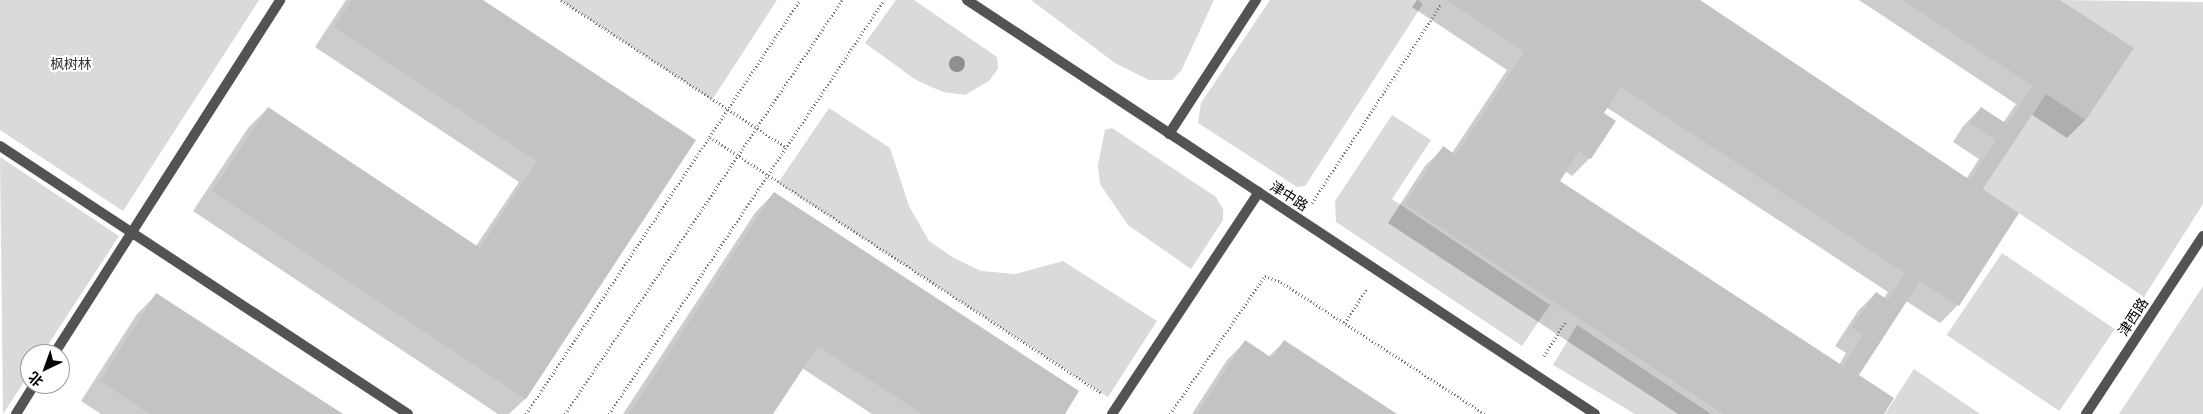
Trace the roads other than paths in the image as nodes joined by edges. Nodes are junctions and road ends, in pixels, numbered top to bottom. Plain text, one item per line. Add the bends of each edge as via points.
1 (280, 0) edge
2 (968, 0) edge
3 (1256, 0) edge
4 (1169, 134) junction
5 (0, 146) edge
6 (1259, 192) junction
7 (132, 232) junction
8 (2203, 236) edge
9 (60, 344) edge
10 (29, 394) edge
11 (16, 414) edge
12 (408, 414) edge
13 (1112, 414) edge
14 (1595, 414) edge
15 (2086, 414) edge

1 - 7 lane
2 - 4 lane, 津中路
3 - 4 lane
4 - 6 lane, 津中路
5 - 7 lane
6 - 13 lane
6 - 14 lane, 津中路
7 - 9 lane
7 - 12 lane
8 - 15 lane, 津西路
10 - 11 lane

